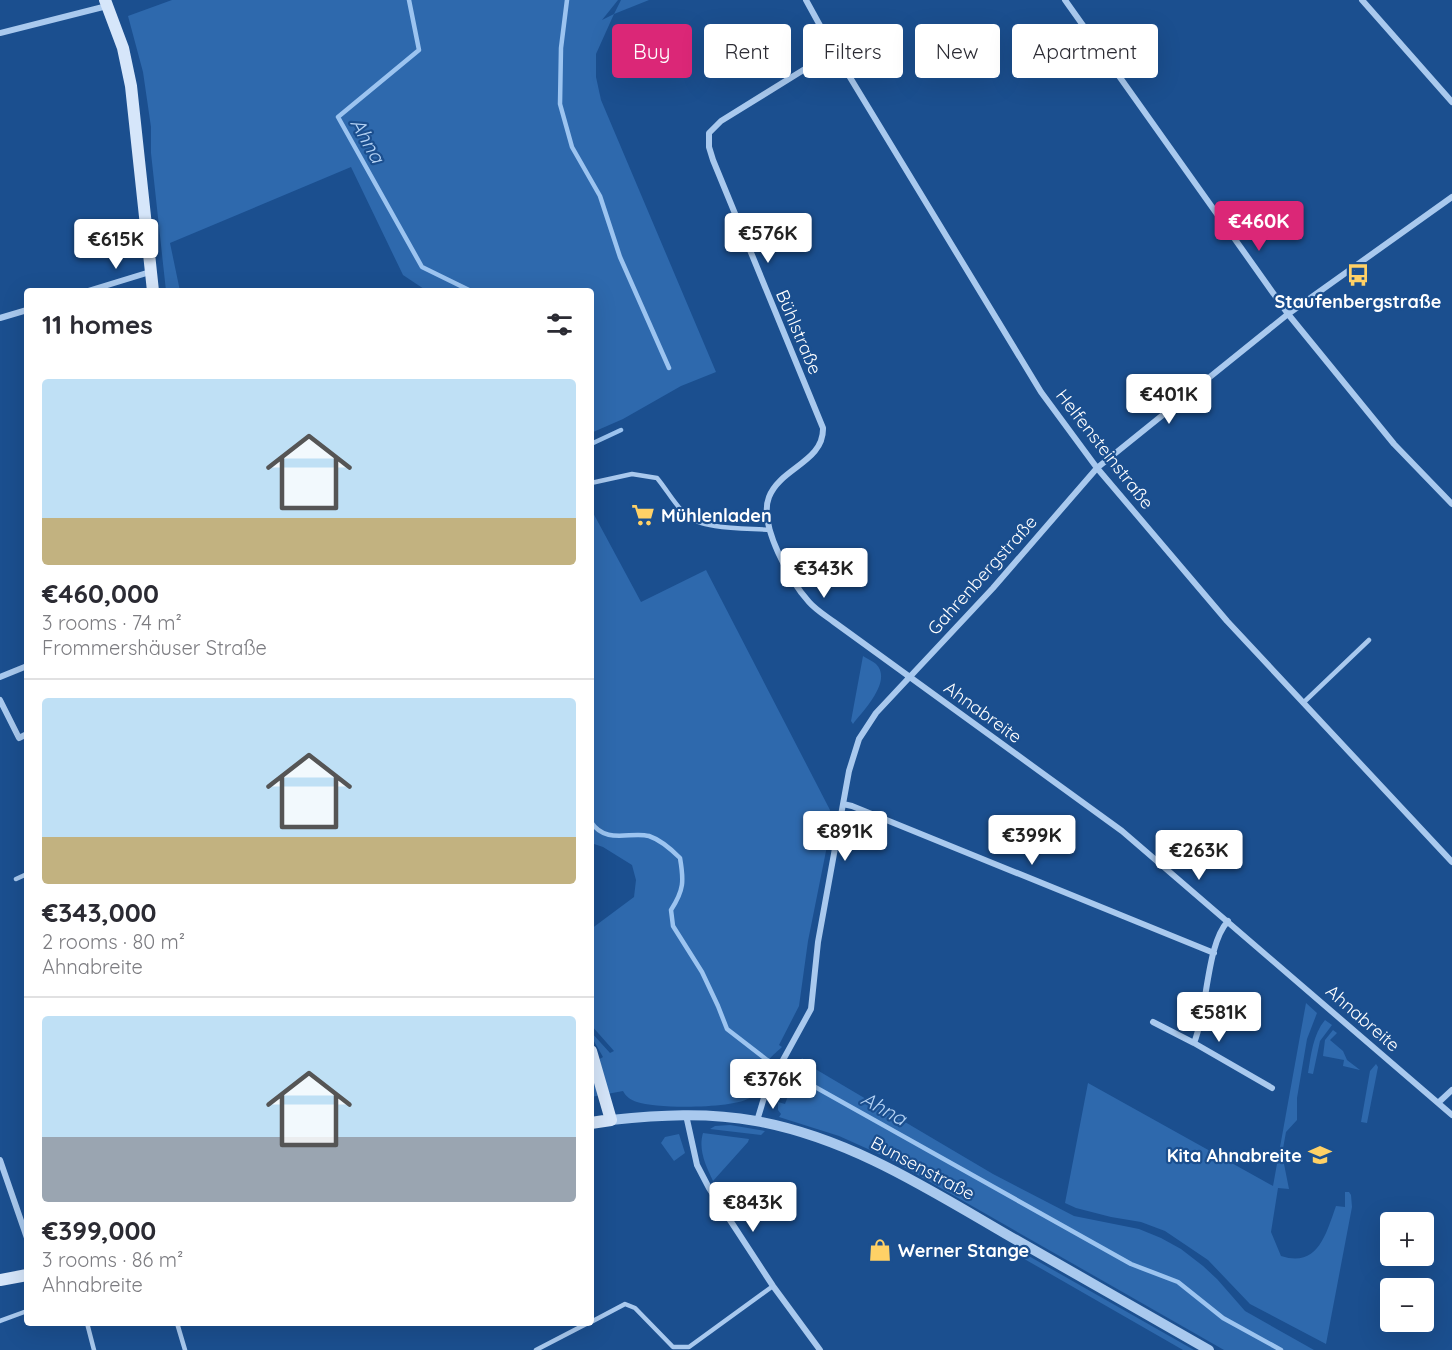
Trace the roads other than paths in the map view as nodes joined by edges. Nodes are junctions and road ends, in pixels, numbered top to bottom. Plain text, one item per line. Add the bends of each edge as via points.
1 (806, 0) edge
2 (1065, 0) edge
3 (1362, 0) edge
4 (106, 3) edge
5 (819, 24) edge
6 (0, 33) edge
7 (803, 70) edge
8 (850, 78) edge
9 (1452, 102) edge
10 (1452, 197) edge
11 (150, 272) junction
12 (98, 288) edge
13 (153, 288) edge
14 (24, 311) edge
15 (1288, 314) junction
16 (0, 318) edge
17 (1097, 468) junction
18 (594, 482) edge
19 (769, 497) joint
20 (1452, 504) edge
21 (771, 530) junction
22 (1369, 640) dead end
23 (24, 667) edge
24 (908, 676) junction
25 (0, 677) edge
26 (0, 700) edge
27 (1303, 703) junction
28 (24, 736) edge
29 (843, 804) junction
30 (1452, 862) edge
31 (24, 875) edge
32 (16, 879) dead end
33 (1228, 921) junction
34 (1214, 953) junction
35 (1153, 1022) dead end
36 (1194, 1043) junction
37 (594, 1062) edge
38 (1272, 1088) dead end
39 (1452, 1090) edge
40 (1438, 1103) junction
41 (686, 1115) junction
42 (1452, 1115) edge
43 (610, 1120) junction
44 (757, 1121) junction
45 (594, 1123) edge
46 (0, 1160) edge
47 (24, 1229) edge
48 (24, 1276) edge
49 (0, 1280) edge
50 (773, 1286) junction
51 (24, 1312) edge
52 (594, 1320) edge
53 (0, 1321) edge
54 (88, 1326) edge
55 (178, 1326) edge
56 (582, 1326) edge
57 (94, 1350) edge
58 (185, 1350) edge
59 (537, 1350) edge
60 (820, 1350) edge
61 (1209, 1350) edge

1 - 5 street, Helfensteinstraße
2 - 15 street
3 - 9 street
4 - 6 street
4 - 11 main road via 123,48 131,86
7 - 19 street, Bühlstraße via 721,121 709,133 713,160 823,428 820,447 783,478
8 - 17 street, Helfensteinstraße via 1041,392
10 - 15 street, Gahrenbergstraße
11 - 12 street
11 - 13 main road
14 - 16 street
15 - 17 street, Gahrenbergstraße
15 - 20 street via 1394,444
17 - 24 street, Gahrenbergstraße via 993,588
17 - 27 street, Helfensteinstraße via 1227,621
18 - 21 lane via 632,474 657,478 695,522
19 - 21 street, Ahnabreite via 767,516
21 - 24 street, Ahnabreite via 789,575 809,603
22 - 27 lane
23 - 25 street
24 - 29 street, Gahrenbergstraße via 876,712 859,739
24 - 33 street, Ahnabreite via 1122,831
26 - 28 street via 19,738
27 - 30 street, Helfensteinstraße
29 - 34 street
29 - 44 street, Gahrenbergstraße via 818,942 811,1009 770,1084
31 - 32 lane
33 - 34 street via 1218,934
33 - 40 street, Ahnabreite
34 - 36 street
35 - 36 street
36 - 38 street
37 - 43 main road
39 - 40 street
40 - 42 street, Ahnabreite
41 - 43 street, Bunsenstraße
41 - 44 street, Bunsenstraße
41 - 50 street via 701,1173
43 - 45 main road, Bunsenstraße
44 - 61 street, Bunsenstraße via 837,1144 884,1165
46 - 47 street
48 - 49 main road
50 - 52 lane via 689,1347 673,1347 634,1308 625,1304
50 - 60 street
51 - 53 lane
54 - 57 lane
55 - 58 lane
56 - 59 lane

